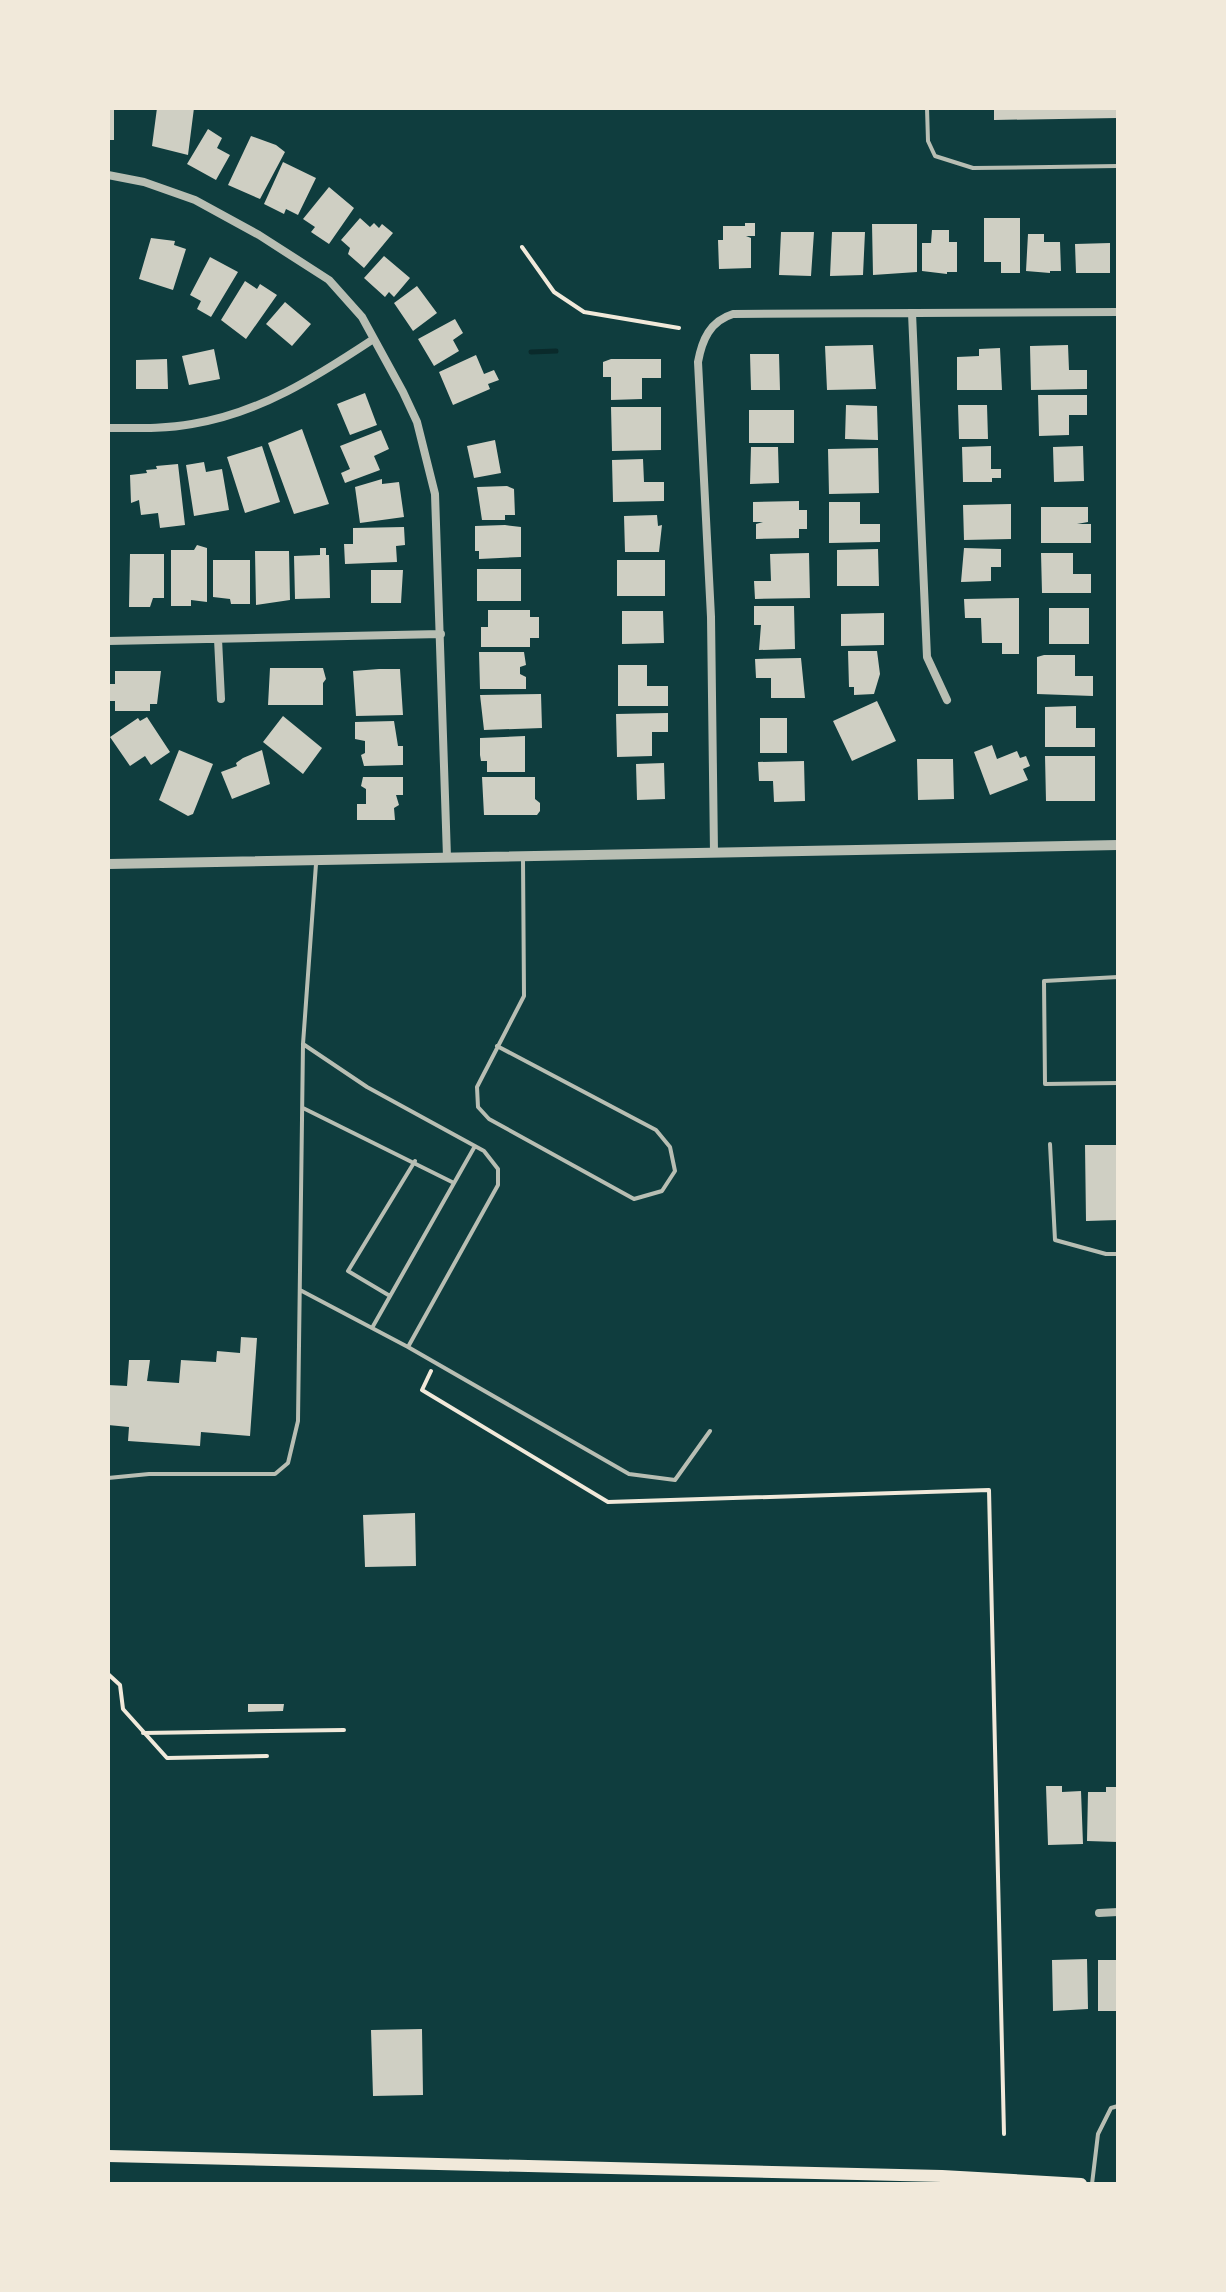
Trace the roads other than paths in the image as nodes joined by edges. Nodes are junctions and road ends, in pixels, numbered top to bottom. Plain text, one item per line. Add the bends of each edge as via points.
1 (927, 108) edge
2 (1118, 166) edge
3 (108, 175) edge
4 (1118, 312) edge
5 (912, 313) junction
6 (372, 340) junction
7 (108, 428) edge
8 (441, 634) junction
9 (218, 639) junction
10 (108, 641) edge
11 (221, 699) dead end
12 (947, 700) dead end
13 (1118, 845) edge
14 (714, 853) junction
15 (522, 856) junction
16 (447, 857) junction
17 (316, 861) junction
18 (108, 864) edge
19 (1118, 976) edge
20 (303, 1044) junction
21 (497, 1046) junction
22 (1118, 1082) edge
23 (303, 1108) junction
24 (1050, 1144) dead end
25 (475, 1146) junction
26 (415, 1161) junction
27 (454, 1182) junction
28 (1118, 1254) edge
29 (300, 1290) junction
30 (390, 1296) junction
31 (372, 1328) junction
32 (408, 1347) junction
33 (710, 1431) dead end
34 (108, 1478) edge
35 (1099, 1912) dead end
36 (1118, 1912) edge
37 (1118, 2106) edge
38 (108, 2156) edge
39 (942, 2180) edge
40 (1081, 2184) edge
41 (1092, 2184) edge

1 - 2 lane via 935,156 973,168
3 - 6 street via 195,200 258,235 328,280 362,317
4 - 5 street
5 - 12 street via 927,658
5 - 14 street via 733,314 718,320 702,341
6 - 7 street via 262,405 193,424
6 - 8 street via 410,407 428,459
8 - 9 street
8 - 16 street
9 - 10 street
9 - 11 street
13 - 14 street
14 - 15 street
15 - 16 street
15 - 21 lane via 524,996
16 - 17 street
17 - 18 street
17 - 20 lane
19 - 22 lane via 1044,981 1045,1084
20 - 23 lane
20 - 25 lane via 367,1088
21 - 21 lane via 477,1087 478,1107 488,1120 634,1199 662,1191 675,1172 670,1148 656,1130
23 - 26 lane
23 - 29 lane
24 - 28 lane via 1055,1240
25 - 27 lane
25 - 32 lane via 498,1169 498,1185
26 - 27 lane
26 - 30 lane via 348,1271
27 - 30 lane
29 - 31 lane
29 - 34 lane via 298,1421 288,1463 274,1474
30 - 31 lane
31 - 32 lane
32 - 33 lane via 628,1474 676,1480
35 - 36 street
37 - 41 lane via 1098,2134
38 - 39 main road
39 - 40 main road

